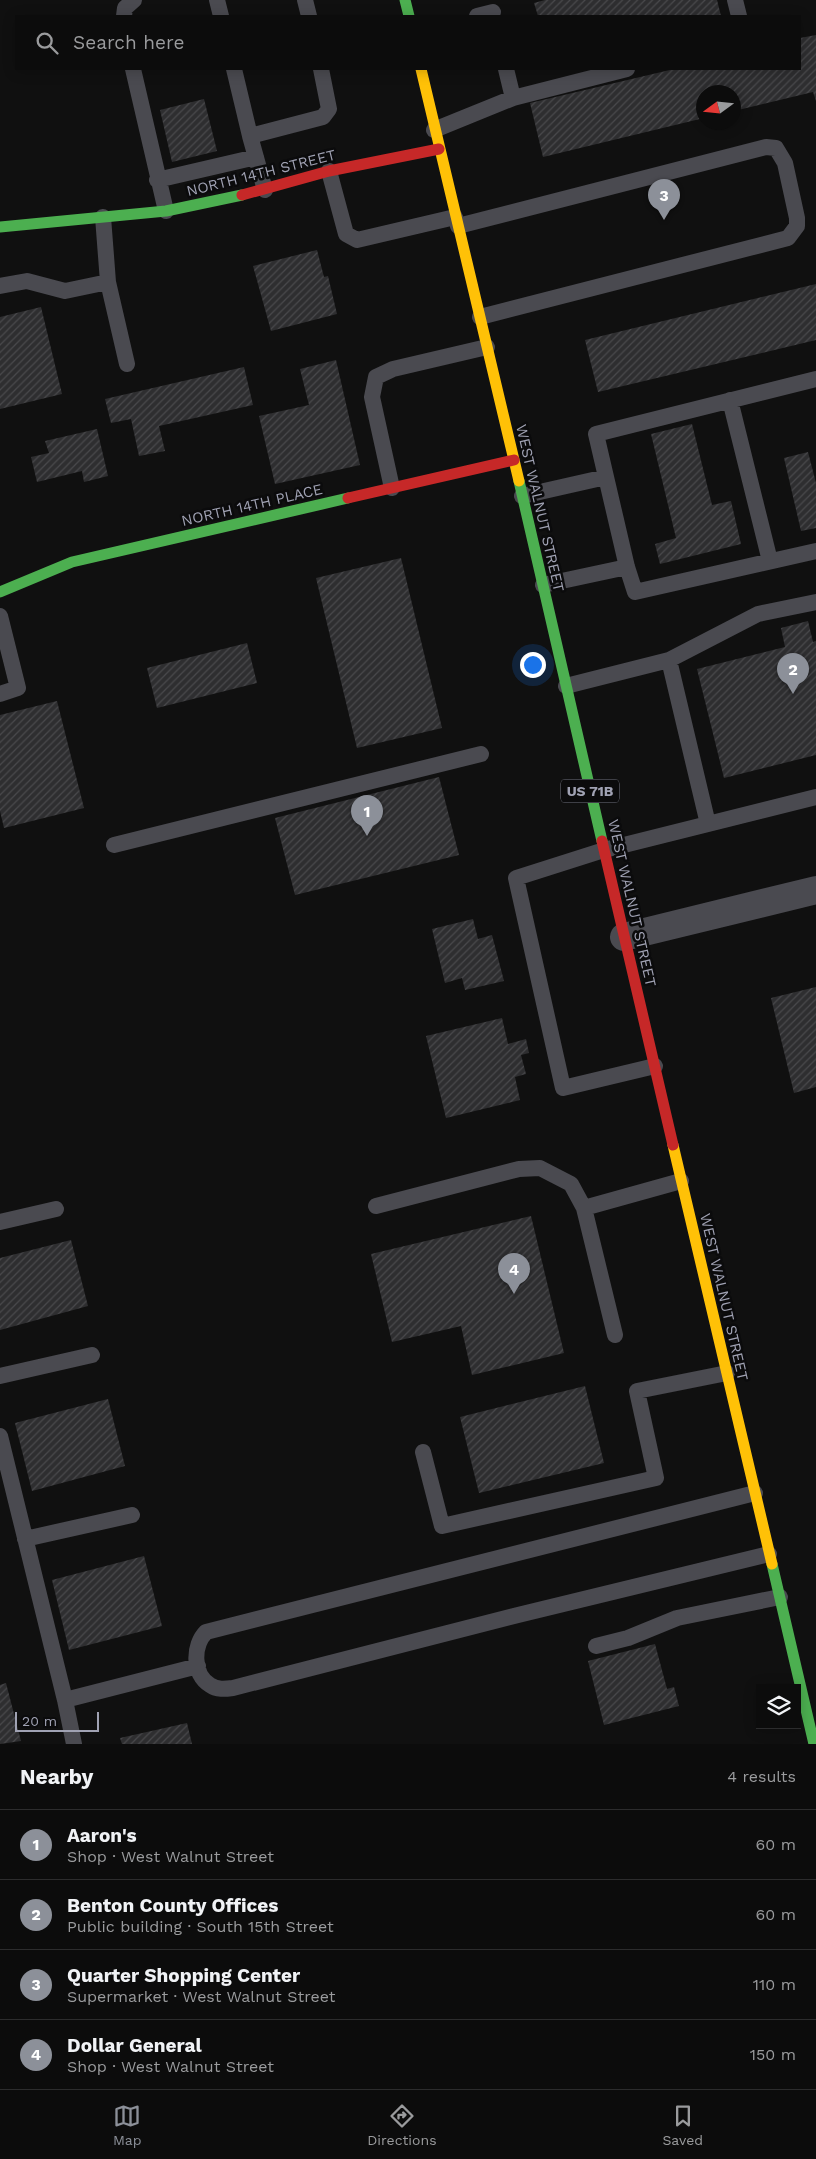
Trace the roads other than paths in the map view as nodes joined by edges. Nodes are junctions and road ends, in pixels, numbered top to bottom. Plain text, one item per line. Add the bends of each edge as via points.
1 (134, 0) edge
2 (217, 0) edge
3 (305, 0) edge
4 (405, 0) edge
5 (735, 0) edge
6 (493, 10) edge
7 (124, 15) edge
8 (221, 15) edge
9 (309, 15) edge
10 (409, 15) edge
11 (480, 15) edge
12 (739, 15) edge
13 (132, 70) edge
14 (234, 70) edge
15 (321, 70) edge
16 (421, 70) edge
17 (506, 70) edge
18 (623, 70) edge
19 (513, 98) junction
20 (434, 130) junction
21 (250, 136) junction
22 (439, 149) junction
23 (256, 157) junction
24 (329, 170) junction
25 (157, 180) junction
26 (265, 190) junction
27 (166, 211) junction
28 (103, 217) junction
29 (456, 221) junction
30 (0, 227) edge
31 (108, 282) junction
32 (0, 286) edge
33 (480, 317) junction
34 (487, 347) junction
35 (128, 364) dead end
36 (816, 379) edge
37 (730, 400) junction
38 (514, 460) junction
39 (606, 478) junction
40 (392, 488) junction
41 (522, 496) junction
42 (816, 551) edge
43 (770, 561) junction
44 (627, 567) junction
45 (543, 585) junction
46 (0, 592) edge
47 (816, 602) edge
48 (0, 616) edge
49 (669, 660) junction
50 (566, 686) junction
51 (0, 694) edge
52 (481, 754) dead end
53 (816, 797) edge
54 (708, 824) junction
55 (114, 845) dead end
56 (604, 850) junction
57 (816, 890) edge
58 (624, 937) junction
59 (654, 1066) junction
60 (681, 1181) junction
61 (376, 1206) dead end
62 (584, 1208) junction
63 (56, 1209) dead end
64 (0, 1222) edge
65 (615, 1335) dead end
66 (92, 1355) dead end
67 (727, 1373) junction
68 (0, 1376) edge
69 (0, 1440) edge
70 (423, 1452) dead end
71 (755, 1494) junction
72 (132, 1514) dead end
73 (25, 1539) junction
74 (769, 1554) junction
75 (780, 1598) junction
76 (596, 1646) dead end
77 (198, 1666) junction
78 (65, 1700) junction
79 (74, 1744) edge
80 (814, 1744) edge

1 - 7 lane via 125,8
2 - 8 lane
3 - 9 lane
4 - 10 main road
5 - 12 lane
6 - 11 lane
13 - 25 lane
14 - 21 lane
15 - 21 lane via 329,109 324,117
16 - 20 main road, WEST WALNUT STREET / US 71B
17 - 19 lane
18 - 19 lane
19 - 20 lane
20 - 22 main road, WEST WALNUT STREET / US 71B
21 - 23 lane
22 - 24 main road, NORTH 14TH STREET
22 - 29 main road, WEST WALNUT STREET / US 71B
23 - 25 lane
23 - 26 lane
24 - 26 main road, NORTH 14TH STREET
24 - 29 lane via 346,234 357,240
25 - 27 lane
26 - 27 main road, NORTH 14TH STREET
27 - 28 main road, NORTH 14TH STREET
28 - 30 main road, NORTH 14TH STREET
28 - 31 lane
29 - 33 main road, WEST WALNUT STREET / US 71B
29 - 33 lane via 766,147 776,148 784,163 797,218 797,226 788,238
31 - 32 lane via 65,291 26,281
31 - 35 lane
33 - 34 main road, WEST WALNUT STREET / US 71B
34 - 38 main road, WEST WALNUT STREET / US 71B
34 - 40 lane via 376,377 372,397
36 - 37 lane
37 - 39 lane via 596,434
37 - 43 lane
38 - 40 main road, NORTH 14TH PLACE
38 - 41 main road, WEST WALNUT STREET / US 71B
39 - 41 lane
39 - 44 lane
40 - 46 main road, NORTH 14TH PLACE via 72,562
41 - 45 main road, WEST WALNUT STREET / US 71B
42 - 43 lane
43 - 44 lane via 634,592
44 - 45 lane
45 - 50 main road, WEST WALNUT STREET / US 71B
47 - 49 lane via 758,614
48 - 51 lane via 18,688
49 - 50 lane
49 - 54 lane
50 - 56 main road, WEST WALNUT STREET / US 71B
52 - 55 lane
53 - 54 lane
54 - 56 lane
56 - 58 main road, WEST WALNUT STREET / US 71B
56 - 59 lane via 516,878 563,1088
57 - 58 street
58 - 59 main road, WEST WALNUT STREET / US 71B
59 - 60 main road, WEST WALNUT STREET / US 71B
60 - 62 lane
60 - 67 main road, WEST WALNUT STREET / US 71B
61 - 62 lane via 520,1169 540,1168 571,1184
62 - 65 lane
63 - 64 lane
66 - 68 lane
67 - 70 lane via 637,1391 656,1478 442,1526
67 - 71 main road, WEST WALNUT STREET / US 71B
69 - 73 lane
71 - 74 main road, WEST WALNUT STREET / US 71B
71 - 77 lane via 206,1632 195,1652
72 - 73 lane
73 - 78 lane
74 - 75 main road, WEST WALNUT STREET / US 71B
74 - 77 lane via 233,1688 208,1685
75 - 76 lane via 677,1618 628,1638
75 - 80 main road, WEST WALNUT STREET / US 71B
77 - 78 lane
78 - 79 lane

